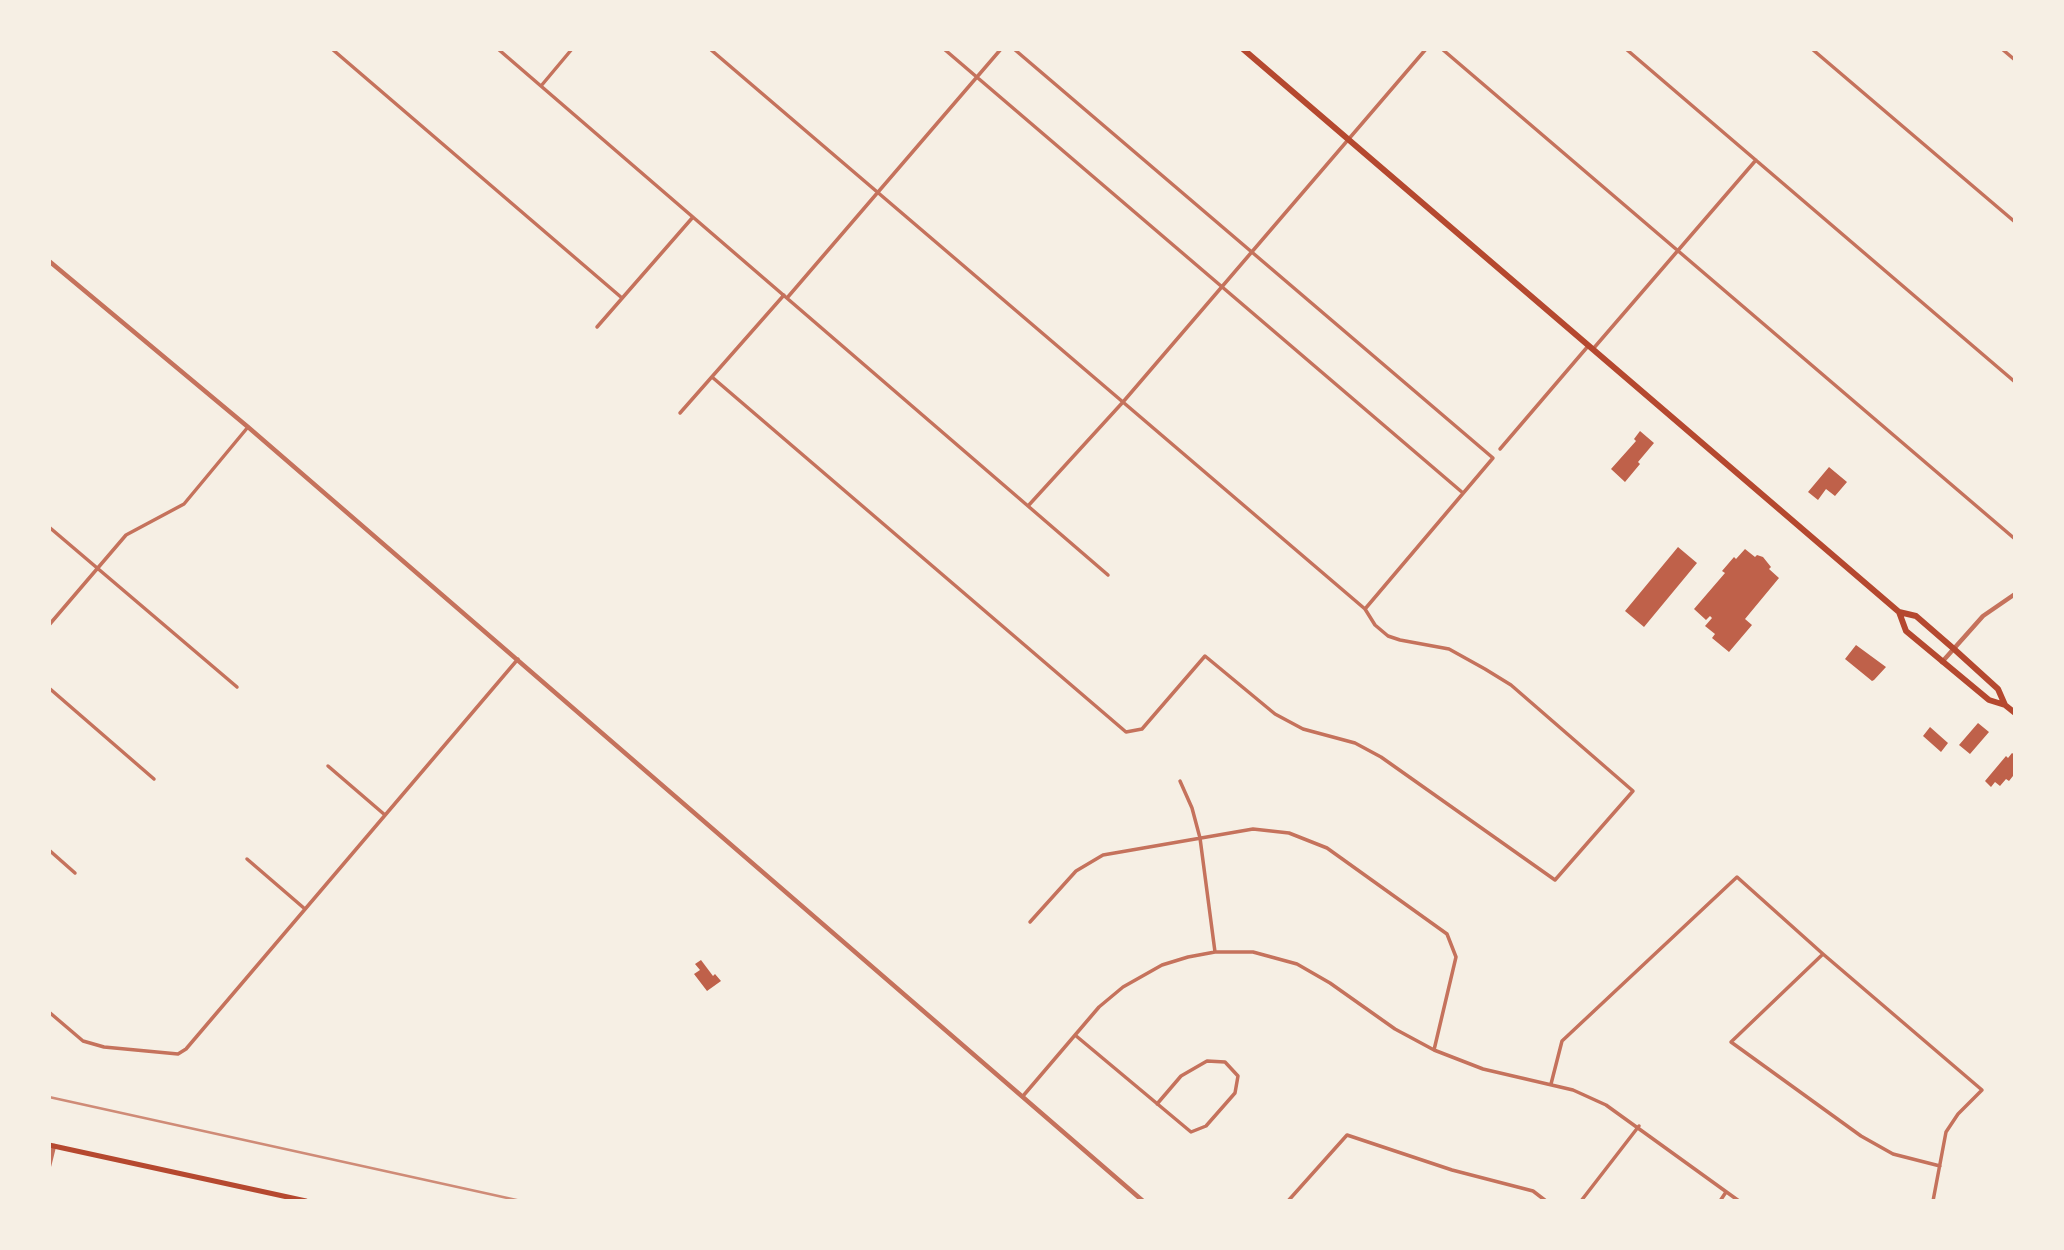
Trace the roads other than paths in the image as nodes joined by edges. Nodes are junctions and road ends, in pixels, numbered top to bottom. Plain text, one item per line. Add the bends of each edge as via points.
1 (332, 49) edge
2 (498, 49) edge
3 (572, 49) edge
4 (710, 49) edge
5 (944, 49) edge
6 (1001, 49) edge
7 (1014, 49) edge
8 (1243, 49) edge
9 (1426, 49) edge
10 (1441, 49) edge
11 (1626, 49) edge
12 (1812, 49) edge
13 (2002, 49) edge
14 (2015, 60) edge
15 (977, 77) junction
16 (541, 86) junction
17 (1349, 139) junction
18 (1756, 160) junction
19 (878, 193) junction
20 (693, 217) junction
21 (2015, 222) edge
22 (1678, 251) junction
23 (1252, 252) junction
24 (49, 261) edge
25 (1222, 286) junction
26 (785, 297) junction
27 (622, 299) junction
28 (597, 327) dead end
29 (1591, 347) junction
30 (712, 377) junction
31 (2015, 382) edge
32 (1123, 402) junction
33 (680, 412) dead end
34 (248, 427) junction
35 (1500, 449) dead end
36 (1463, 493) junction
37 (1028, 506) junction
38 (49, 527) edge
39 (2015, 539) edge
40 (97, 568) junction
41 (1108, 575) dead end
42 (2015, 594) edge
43 (1365, 609) junction
44 (1899, 612) junction
45 (49, 625) edge
46 (1954, 649) junction
47 (518, 659) junction
48 (1942, 662) junction
49 (237, 687) dead end
50 (49, 688) edge
51 (2005, 705) junction
52 (2015, 713) edge
53 (328, 766) dead end
54 (154, 779) dead end
55 (1180, 780) dead end
56 (386, 815) junction
57 (1200, 838) junction
58 (49, 850) edge
59 (247, 859) dead end
60 (75, 873) dead end
61 (305, 909) junction
62 (1030, 922) dead end
63 (1215, 952) junction
64 (1823, 954) junction
65 (49, 1012) edge
66 (1075, 1035) junction
67 (1434, 1050) junction
68 (1551, 1084) junction
69 (1024, 1096) junction
70 (1157, 1104) junction
71 (1639, 1126) junction
72 (51, 1146) edge
73 (49, 1166) edge
74 (1940, 1166) junction
75 (1726, 1192) junction
76 (306, 1201) edge
77 (1143, 1201) edge
78 (1288, 1201) edge
79 (1546, 1201) edge
80 (1581, 1201) edge
81 (1720, 1201) edge
82 (1739, 1201) edge
83 (1933, 1201) edge

1 - 27 street
2 - 16 street
3 - 16 street
4 - 19 street
5 - 15 street
6 - 15 street
7 - 23 street
8 - 17 main road
9 - 17 street
10 - 22 street
11 - 18 street
12 - 21 street
13 - 14 street
15 - 19 street
15 - 25 street
16 - 20 street
17 - 23 street
17 - 29 main road
18 - 22 street
18 - 31 street
19 - 26 street
19 - 32 street
20 - 26 street
20 - 27 street
22 - 29 street
22 - 39 street
23 - 25 street
23 - 36 street via 1493,458
24 - 34 street
25 - 32 street
25 - 36 street
26 - 30 street
26 - 37 street
27 - 28 street
29 - 35 street
29 - 44 main road
30 - 33 street
30 - 43 street via 1126,732 1142,729 1205,656 1275,714 1381,757 1555,880 1633,791 1511,685 1449,649 1388,636
32 - 37 street
32 - 43 street
34 - 40 street via 184,504 126,535
34 - 47 street
36 - 43 street
37 - 41 street
38 - 40 street
40 - 45 street
40 - 49 street
42 - 46 street via 1983,616
44 - 46 main road via 1916,616
44 - 48 main road via 1906,631
46 - 48 street
46 - 51 main road via 1998,689
47 - 56 street
47 - 69 street
48 - 51 main road via 1989,700
50 - 54 street
51 - 52 main road
53 - 56 street
55 - 57 street
56 - 61 street
57 - 62 street via 1103,855 1076,872
57 - 63 street
57 - 67 street via 1252,829 1289,833 1327,848 1447,934 1456,957
58 - 60 street
59 - 61 street
61 - 65 street via 178,1054 83,1041
63 - 66 street via 1162,965 1123,986
63 - 67 street via 1252,952 1297,964
64 - 68 street via 1737,877 1562,1041
64 - 74 street via 1982,1090 1947,1132
64 - 74 street via 1731,1042 1861,1136 1893,1154
66 - 69 street
66 - 70 street
67 - 68 street via 1483,1069
68 - 71 street via 1606,1105
69 - 77 street
70 - 70 street via 1191,1132 1206,1126 1236,1093 1238,1076 1225,1062 1207,1061 1181,1076
71 - 75 street
71 - 80 street
72 - 73 street
72 - 76 main road
74 - 83 street
75 - 81 street
75 - 82 street
78 - 79 street via 1347,1135 1451,1171 1533,1191

